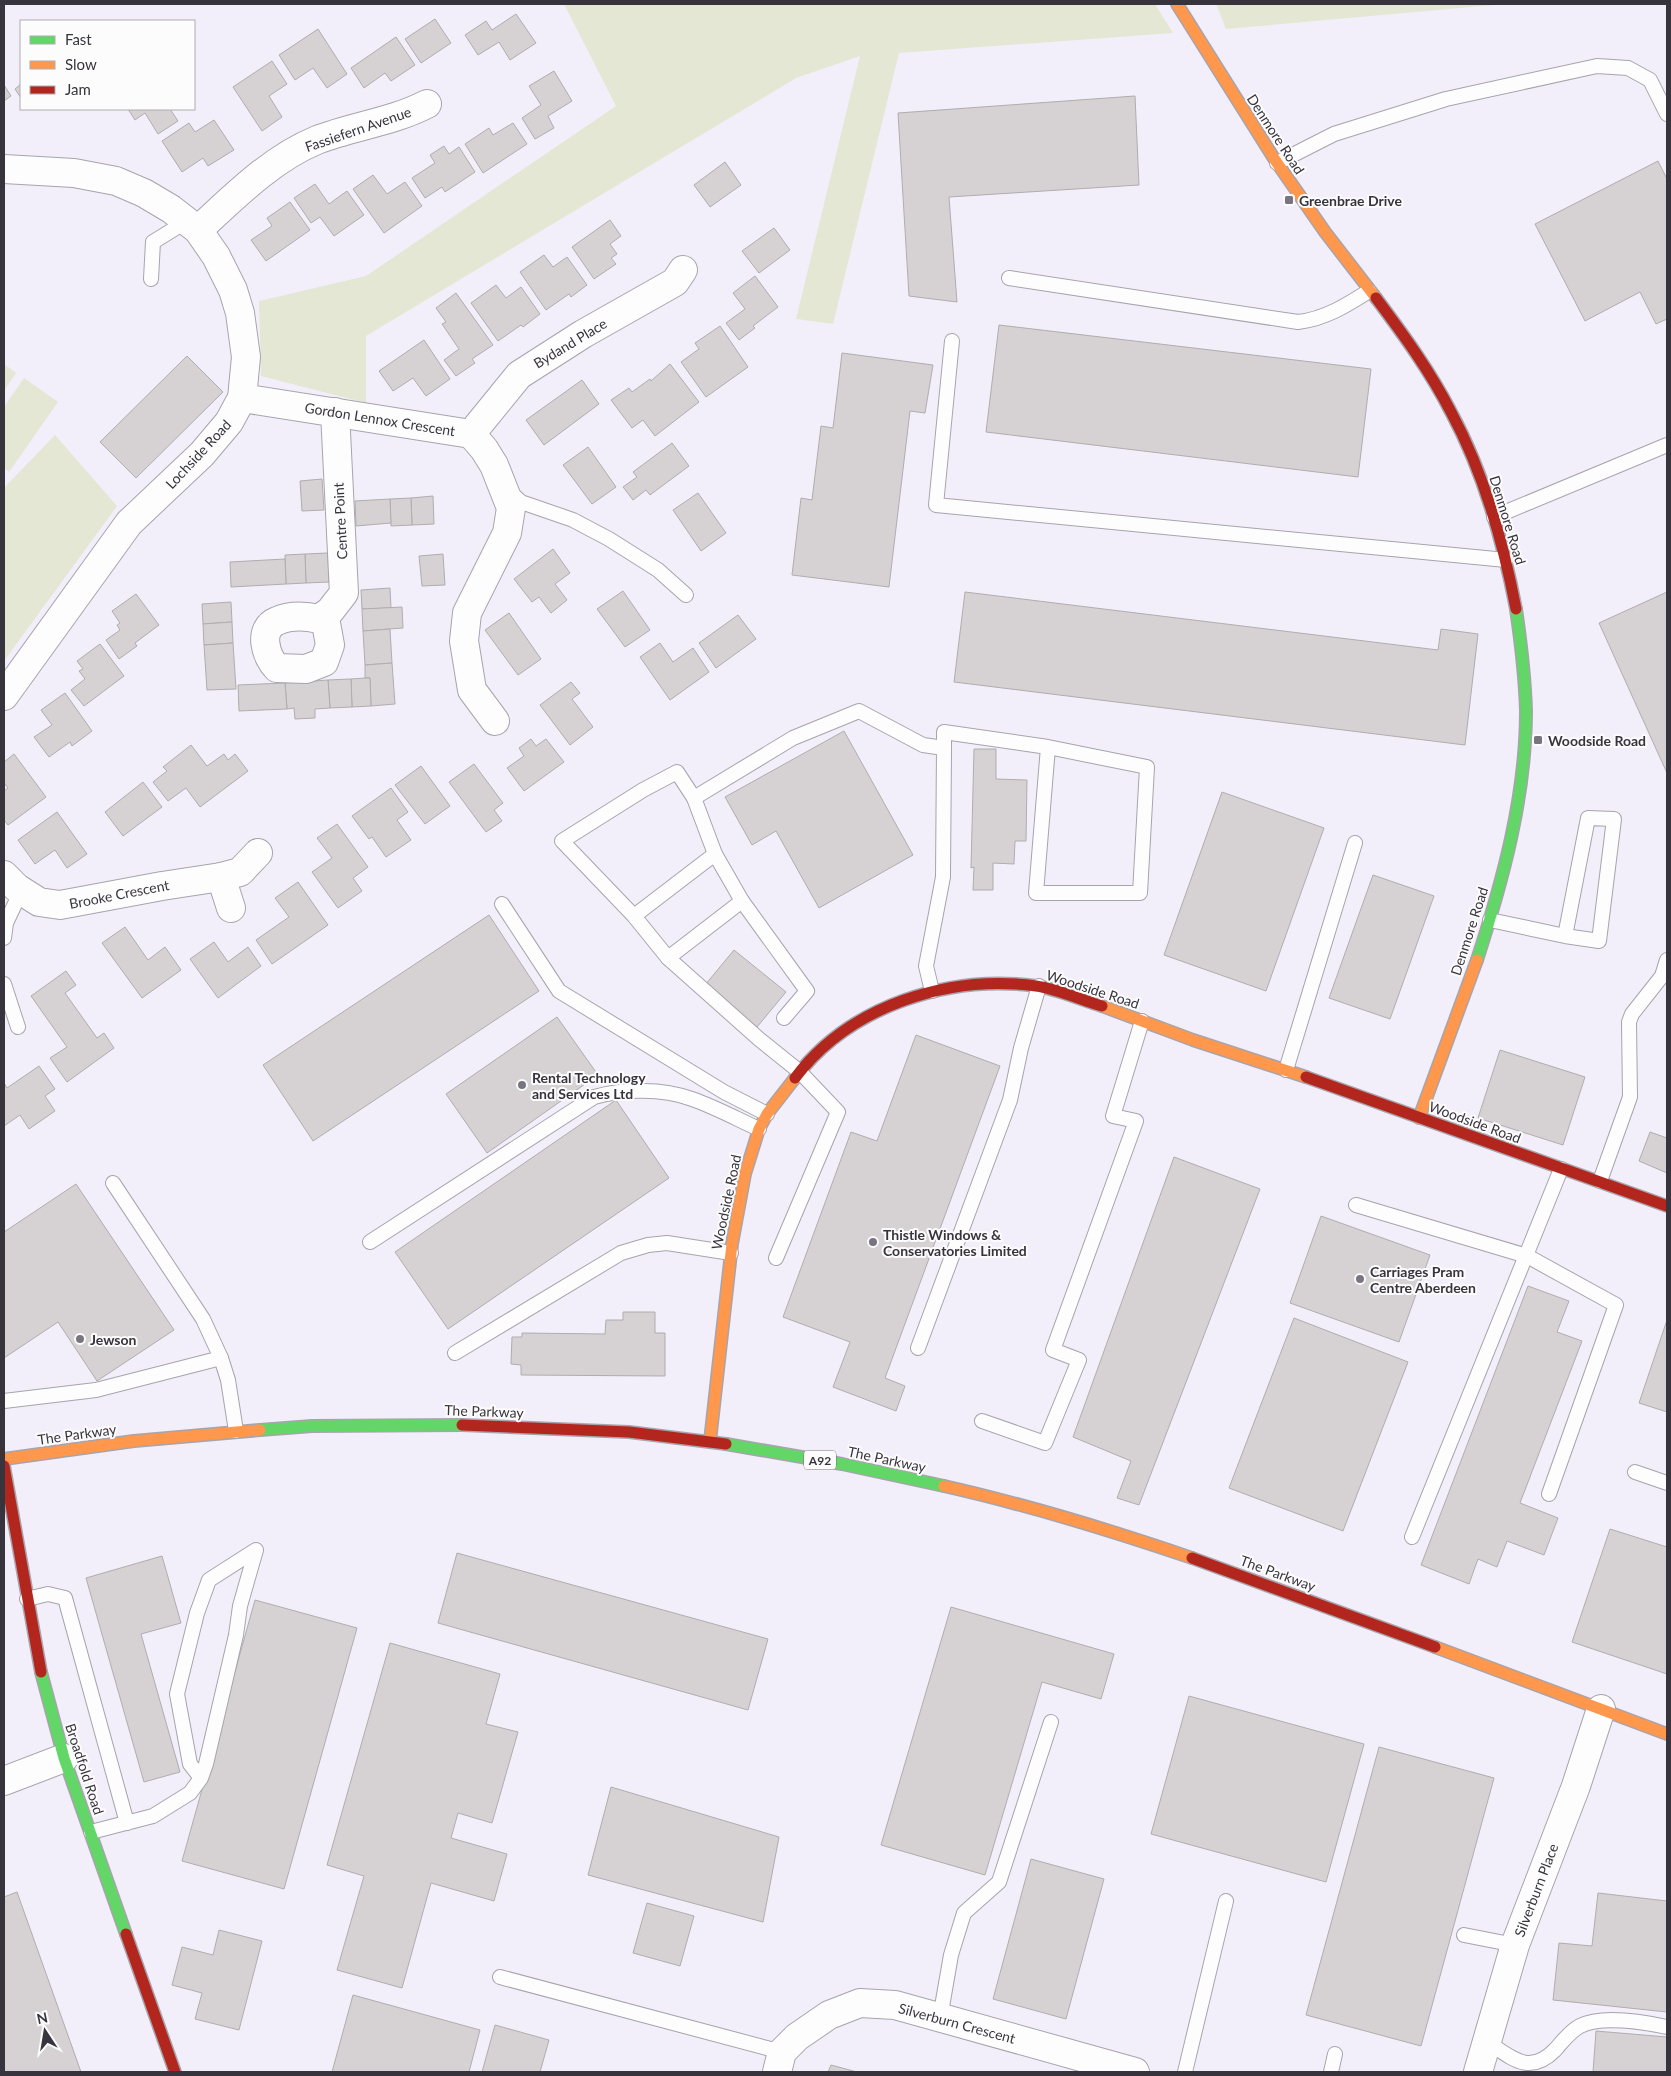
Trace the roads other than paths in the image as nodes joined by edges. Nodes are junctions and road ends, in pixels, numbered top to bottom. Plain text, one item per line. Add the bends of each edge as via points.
1 (1177, 4) edge
2 (427, 104) dead end
3 (1667, 114) edge
4 (1276, 163) junction
5 (4, 169) edge
6 (192, 226) junction
7 (683, 270) dead end
8 (1009, 278) dead end
9 (151, 279) dead end
10 (1369, 291) junction
11 (952, 341) dead end
12 (242, 398) junction
13 (335, 412) junction
14 (471, 434) junction
15 (1667, 445) edge
16 (503, 485) junction
17 (1494, 517) junction
18 (1506, 560) junction
19 (686, 595) dead end
20 (319, 619) dead end
21 (4, 696) edge
22 (495, 721) dead end
23 (1048, 747) junction
24 (944, 748) junction
25 (694, 798) junction
26 (1355, 843) dead end
27 (258, 853) dead end
28 (715, 854) junction
29 (221, 877) junction
30 (12, 883) edge
31 (742, 902) junction
32 (502, 904) dead end
33 (231, 908) dead end
34 (634, 916) junction
35 (1490, 920) junction
36 (1565, 936) junction
37 (4, 938) edge
38 (668, 958) junction
39 (1667, 960) edge
40 (4, 984) edge
41 (1038, 986) junction
42 (932, 991) junction
43 (784, 1018) dead end
44 (1142, 1021) junction
45 (18, 1027) dead end
46 (1286, 1070) junction
47 (800, 1072) junction
48 (767, 1114) junction
49 (1420, 1118) junction
50 (759, 1129) junction
51 (1561, 1168) junction
52 (1600, 1181) junction
53 (113, 1182) dead end
54 (1356, 1205) dead end
55 (1667, 1206) edge
56 (370, 1242) dead end
57 (730, 1253) junction
58 (1526, 1256) junction
59 (776, 1258) dead end
60 (918, 1348) dead end
61 (456, 1353) dead end
62 (221, 1358) junction
63 (4, 1401) edge
64 (982, 1421) dead end
65 (236, 1431) junction
66 (710, 1441) junction
67 (4, 1459) edge
68 (4, 1466) edge
69 (1635, 1472) dead end
70 (1667, 1483) edge
71 (1549, 1494) dead end
72 (1412, 1537) dead end
73 (27, 1599) junction
74 (1601, 1709) junction
75 (1051, 1722) dead end
76 (1667, 1734) edge
77 (64, 1758) junction
78 (201, 1778) junction
79 (4, 1781) edge
80 (127, 1823) junction
81 (91, 1832) junction
82 (1226, 1901) dead end
83 (1464, 1935) dead end
84 (1515, 1945) junction
85 (500, 1977) dead end
86 (940, 2018) junction
87 (1667, 2027) edge
88 (1486, 2041) junction
89 (1335, 2054) dead end
90 (779, 2062) edge
91 (175, 2072) edge
92 (1135, 2072) edge
93 (1186, 2072) edge
94 (1331, 2072) edge
95 (1478, 2072) edge

1 - 4 street, Denmore Road
2 - 6 street, Fassiefern Avenue via 316,140 288,154
3 - 4 lane via 1650,80 1628,68 1597,66 1446,99 1334,134
4 - 10 street, Denmore Road
5 - 6 street, Lochside Road via 74,173 116,181 172,209
6 - 9 lane via 153,242
6 - 12 street, Lochside Road via 216,256 240,313 246,357
7 - 14 street, Bydand Place via 675,282 519,375
8 - 10 lane via 1298,322 1320,318
10 - 17 street, Denmore Road via 1432,377 1473,459
11 - 18 lane via 936,505
12 - 13 street, Gordon Lennox Crescent
12 - 21 street, Lochside Road via 229,422 202,454 129,523
13 - 14 street, Gordon Lennox Crescent
13 - 20 street, Centre Point via 344,593
14 - 16 street, Gordon Lennox Crescent via 484,449
15 - 17 lane
16 - 19 lane via 521,502 573,520 628,550 658,570
16 - 22 street, Gordon Lennox Crescent via 511,508 507,533 467,612 464,640 472,690
17 - 18 street, Denmore Road
18 - 35 street, Denmore Road via 1521,642 1525,740 1511,840
23 - 23 lane via 1147,767 1140,893 1036,893
23 - 24 lane via 944,732
24 - 25 lane via 923,745 858,711 793,738
24 - 42 lane via 943,877 926,966
25 - 28 lane
25 - 34 lane via 678,772 643,790 562,842
26 - 46 lane
27 - 29 street, Brooke Crescent via 240,872
28 - 31 lane
28 - 34 lane
29 - 30 street, Brooke Crescent via 60,905 39,902
29 - 33 street
30 - 37 lane, Brooke Crescent
31 - 38 lane
31 - 43 lane via 807,991
32 - 48 lane via 560,991 724,1092
34 - 38 lane
35 - 36 lane
35 - 49 street, Denmore Road
36 - 36 lane via 1588,818 1614,819 1599,941
38 - 47 lane
39 - 52 lane via 1662,976 1629,1022 1630,1097
40 - 45 lane
41 - 42 street, Woodside Road via 1008,983
41 - 44 street, Woodside Road
41 - 60 lane via 1010,1100
42 - 47 street, Woodside Road via 880,1010 835,1038
44 - 46 street, Woodside Road
44 - 64 lane via 1113,1116 1136,1121 1053,1350 1079,1360 1045,1443
46 - 49 street, Woodside Road
47 - 48 street, Woodside Road
47 - 59 lane via 838,1112
48 - 50 street, Woodside Road
49 - 51 street, Woodside Road
50 - 56 lane via 691,1098 615,1091 594,1097
50 - 57 street, Woodside Road via 745,1174
51 - 52 street, Woodside Road
51 - 58 lane
52 - 55 street, Woodside Road
53 - 62 lane via 203,1319
54 - 58 lane
57 - 61 lane via 667,1243 621,1253
57 - 66 street, Woodside Road
58 - 71 lane via 1616,1305
58 - 72 lane
62 - 63 lane via 96,1390
62 - 65 lane
65 - 66 street, The Parkway / A92 via 442,1424 628,1432
65 - 67 street, The Parkway / A92 via 134,1440
66 - 74 street, The Parkway / A92 via 842,1464 984,1495 1113,1531
68 - 73 street, Broadfold Road
69 - 70 lane
73 - 77 street, Broadfold Road via 41,1676
73 - 80 lane via 48,1594 65,1598
74 - 76 street, The Parkway / A92
74 - 84 street, Silverburn Place via 1576,1786
75 - 86 lane via 999,1882 964,1913 951,1956
77 - 79 street
77 - 81 street, Broadfold Road
78 - 78 lane via 236,1635 240,1606 256,1550 209,1580 197,1613 177,1694 190,1764
78 - 80 lane via 190,1793 153,1816
80 - 81 lane
81 - 91 street, Broadfold Road
82 - 93 lane
83 - 84 lane
84 - 88 street, Silverburn Place
85 - 90 lane
86 - 90 street, Silverburn Crescent via 895,2005 860,2004 829,2015 797,2036
86 - 92 street, Silverburn Crescent
87 - 88 lane via 1604,2020 1581,2026 1566,2036 1540,2063 1532,2065 1522,2063
88 - 95 street, Silverburn Place
89 - 94 lane

